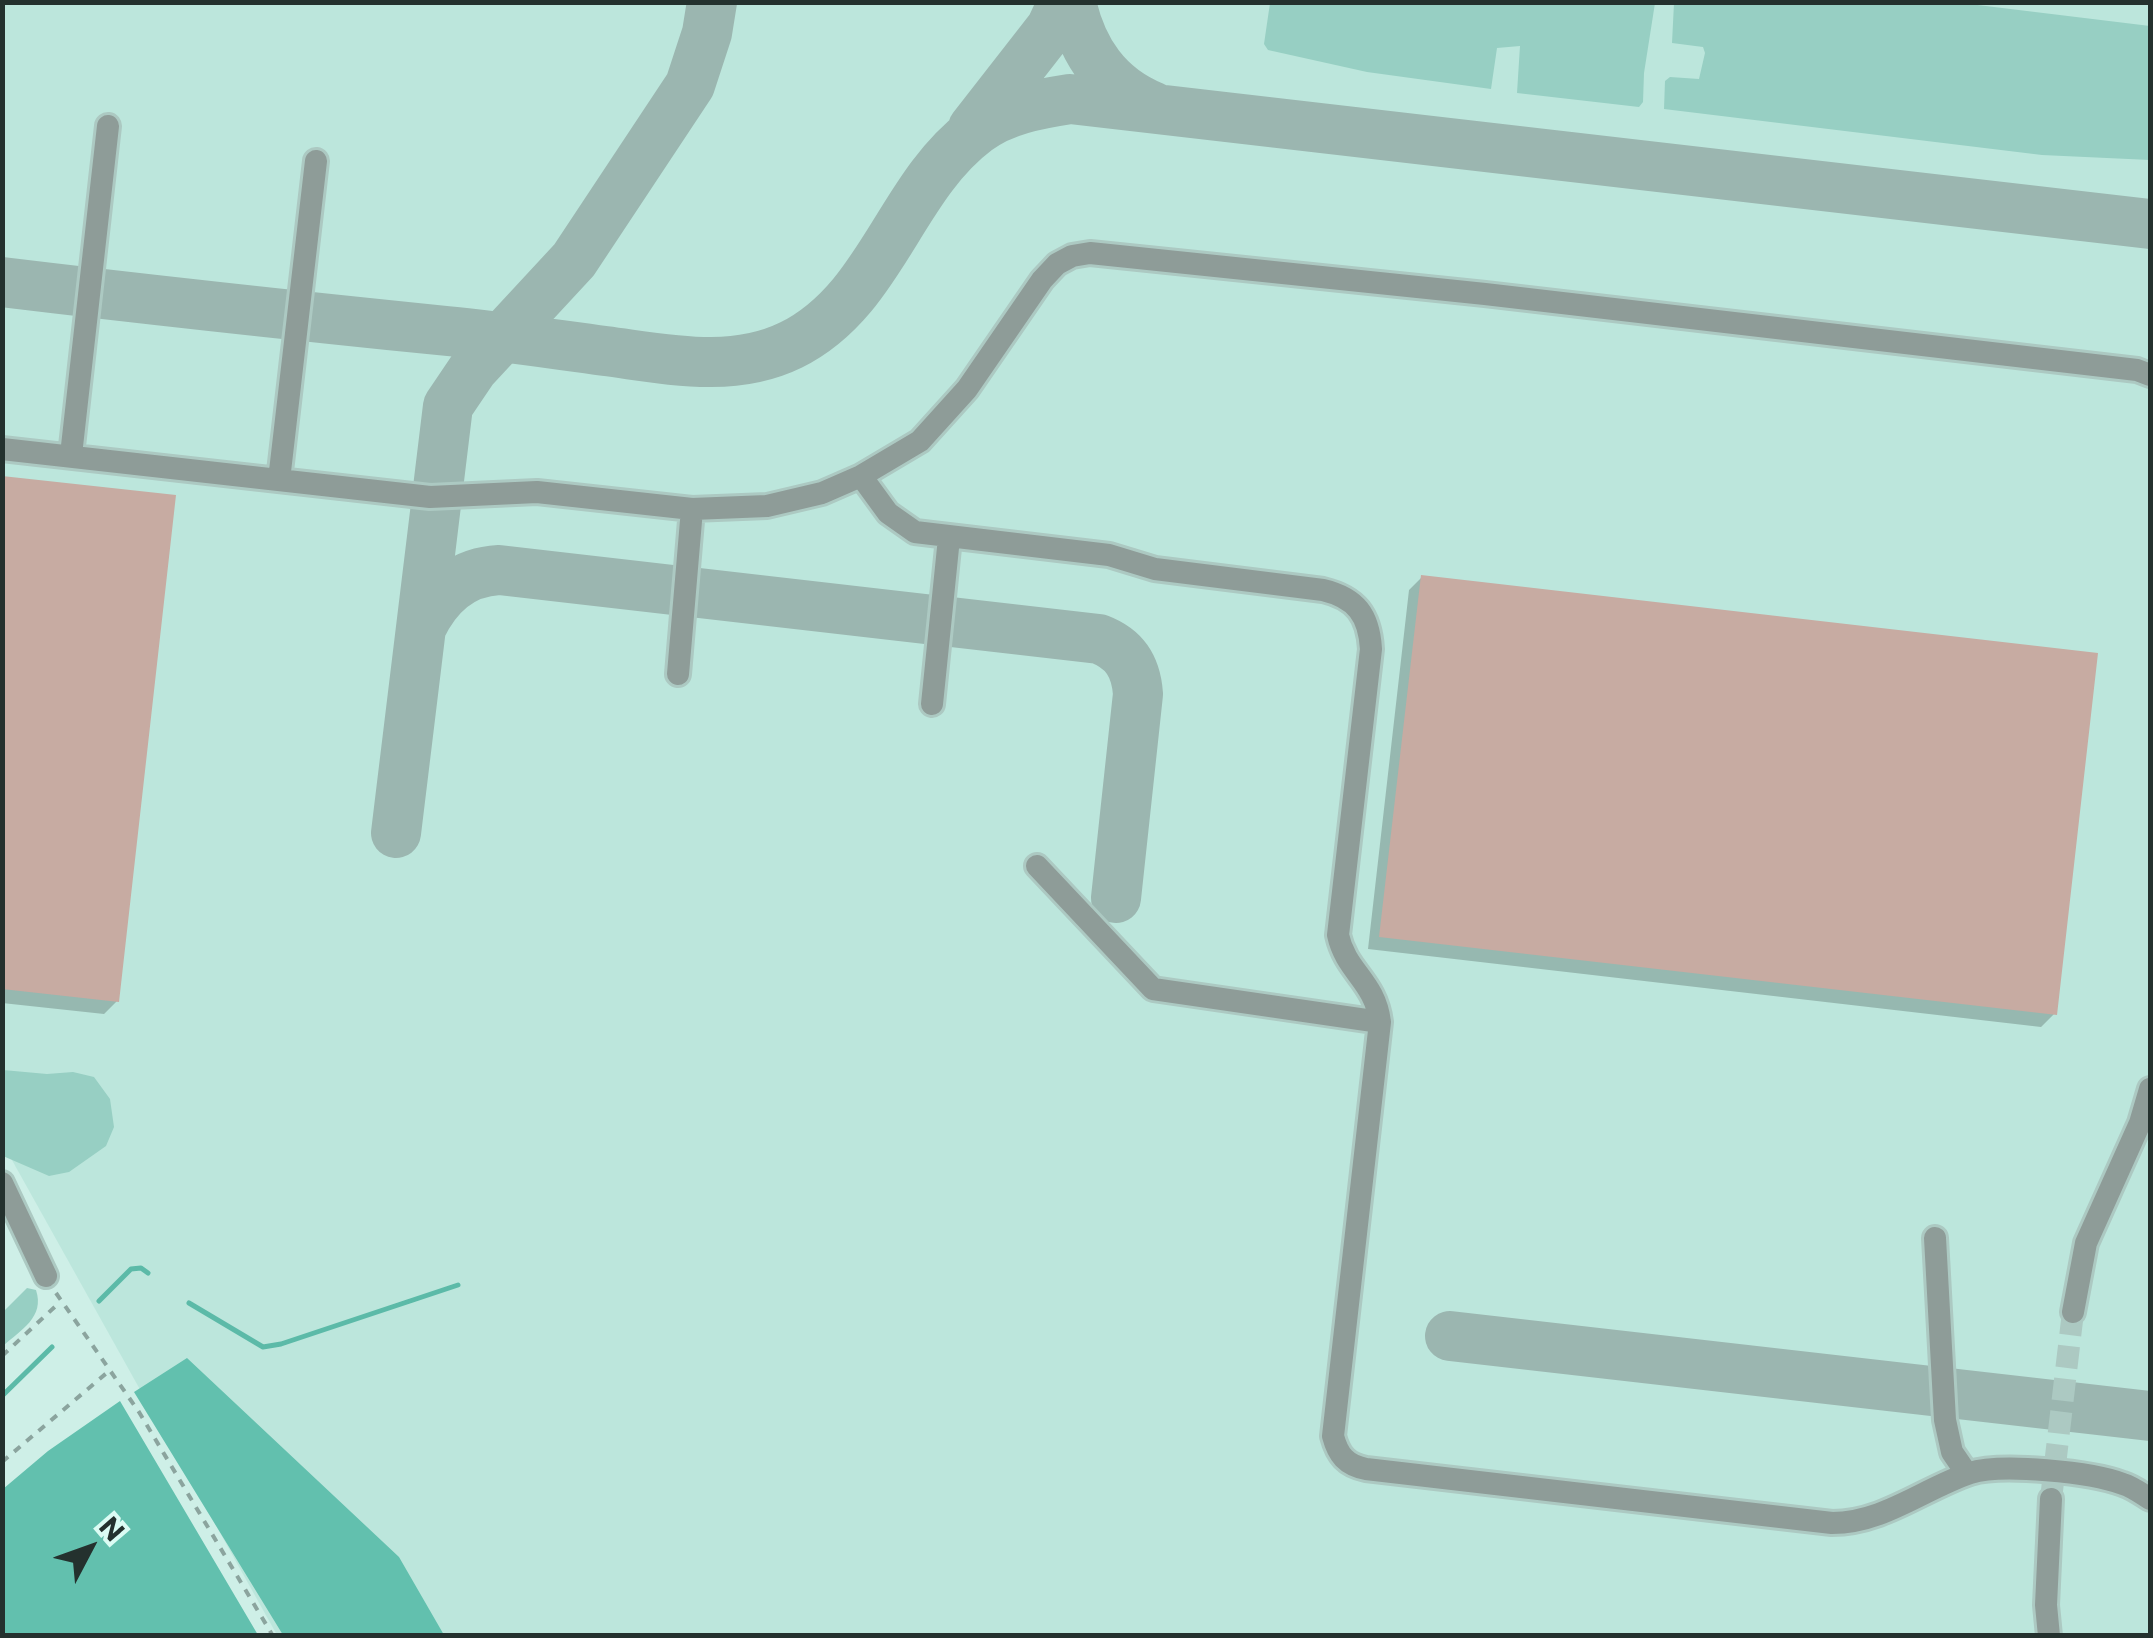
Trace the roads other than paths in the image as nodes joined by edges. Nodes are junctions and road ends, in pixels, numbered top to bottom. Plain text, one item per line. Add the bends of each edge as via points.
1 (108, 126) dead end
2 (316, 161) dead end
3 (2150, 375) edge
4 (2, 449) edge
5 (70, 455) junction
6 (862, 476) junction
7 (279, 480) junction
8 (692, 509) junction
9 (949, 538) junction
10 (678, 674) dead end
11 (932, 704) dead end
12 (1036, 866) dead end
13 (1380, 1022) junction
14 (2150, 1089) edge
15 (2, 1184) edge
16 (1935, 1238) dead end
17 (46, 1276) road end
18 (2073, 1312) tunnel mouth
19 (1968, 1474) junction
20 (2051, 1498) tunnel mouth
21 (2150, 1499) edge
22 (2049, 1636) edge

1 - 5 lane
2 - 7 lane
3 - 6 lane via 1090,253 1057,264 944,418
4 - 5 lane
5 - 7 lane
6 - 8 lane via 799,500
6 - 9 lane via 900,524
7 - 8 lane via 430,497 537,492
8 - 10 lane
9 - 11 lane
9 - 13 lane via 1109,555 1156,569 1322,590 1354,602 1370,628 1371,649 1338,935 1347,960 1375,996
12 - 13 lane via 1153,989
13 - 19 lane via 1333,1436 1345,1461 1366,1469 1832,1523 1856,1523
14 - 18 lane via 2086,1244
15 - 17 lane
16 - 19 lane via 1946,1420 1952,1452
19 - 21 lane via 2014,1468 2106,1479
20 - 22 lane

